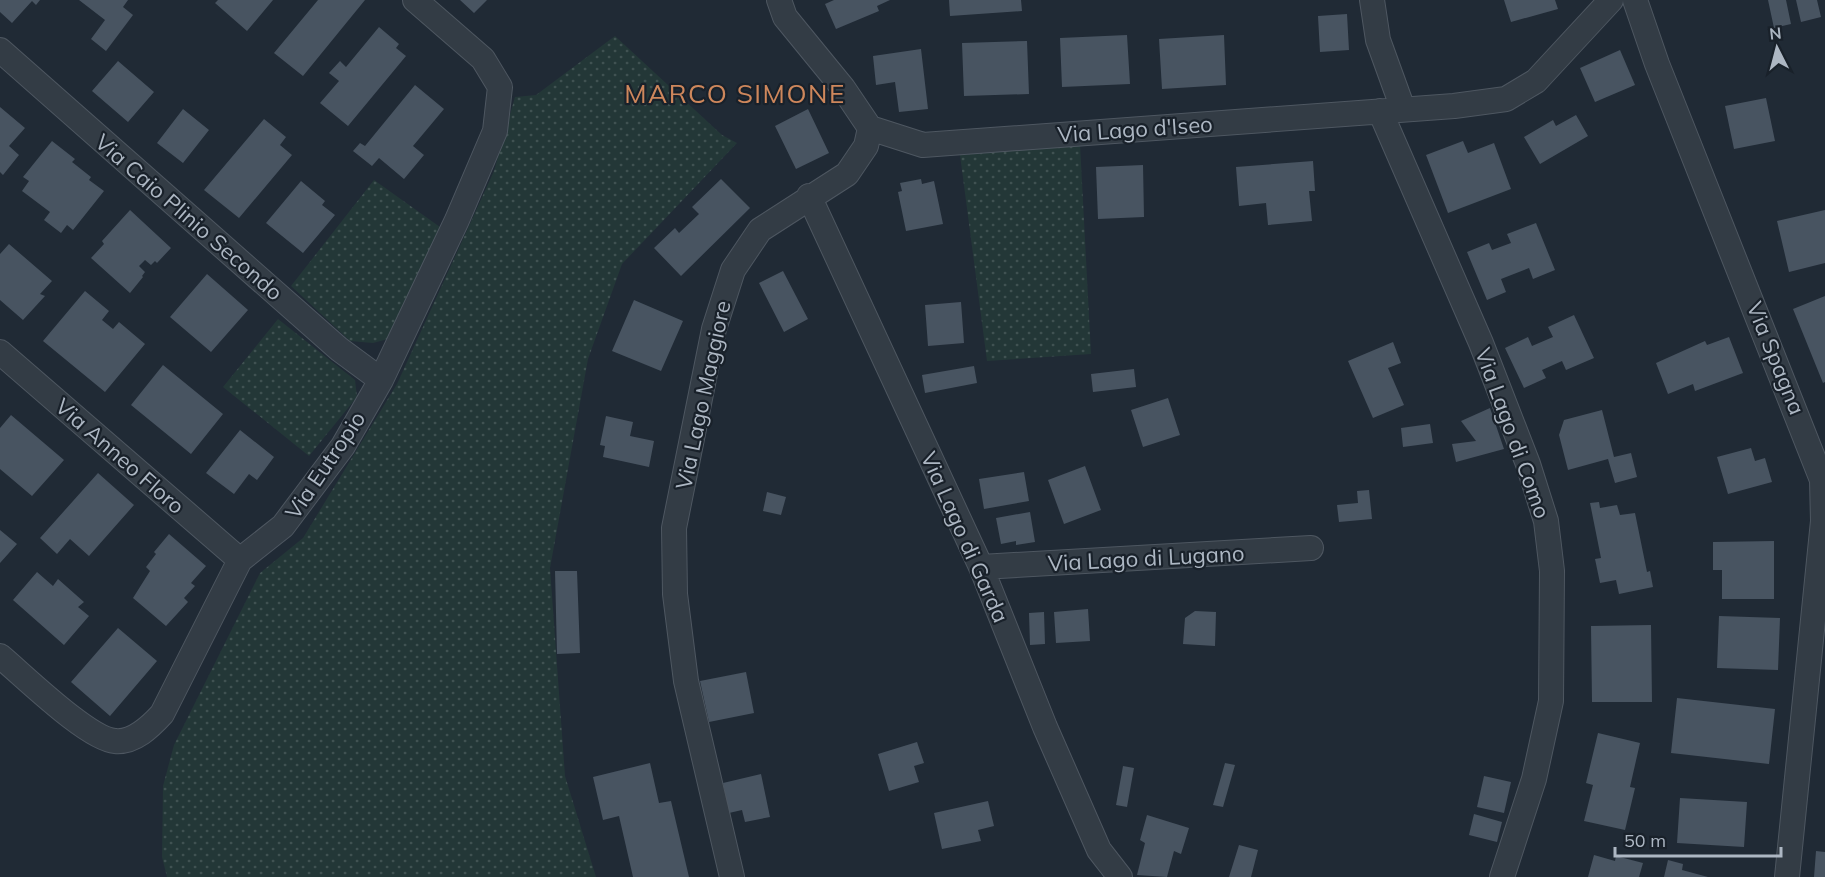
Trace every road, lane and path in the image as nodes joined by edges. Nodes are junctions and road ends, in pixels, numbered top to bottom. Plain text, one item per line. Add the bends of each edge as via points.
1 (415, 0) edge
2 (779, 0) edge
3 (1372, 0) edge
4 (1611, 0) edge
5 (1635, 0) edge
6 (0, 50) edge
7 (1391, 110) junction
8 (870, 128) junction
9 (809, 196) junction
10 (0, 352) edge
11 (381, 380) junction
12 (1311, 548) dead end
13 (240, 560) junction
14 (981, 567) junction
15 (0, 656) edge
16 (732, 877) edge
17 (1120, 877) edge
18 (1502, 877) edge
19 (1787, 877) edge

1 - 11 street, Via Eutropio via 483,59 500,87 495,132
2 - 8 street via 784,17 843,88
3 - 7 street, Via Lago di Como
4 - 7 street, Via Lago d'Iseo via 1536,81 1506,99
5 - 19 street, Via Spagna via 1822,480 1823,521
6 - 11 street, Via Caio Plinio Secondo via 339,349
7 - 8 street, Via Lago d'Iseo via 923,145
7 - 18 street, Via Lago di Como via 1528,464 1546,521 1552,571 1551,701 1534,778
8 - 9 street, Via Lago Maggiore via 866,146 847,174
9 - 14 street, Via Lago di Garda
9 - 16 street, Via Lago Maggiore via 760,230 733,270 714,329 674,528 675,594 686,681
10 - 13 street, Via Anneo Floro
11 - 13 street, Via Eutropio via 343,446 283,526
12 - 14 street, Via Lago di Lugano
13 - 15 street, Via Eutropio via 162,714 147,730 123,741 99,737
14 - 17 street, Via Lago di Garda via 1099,850

